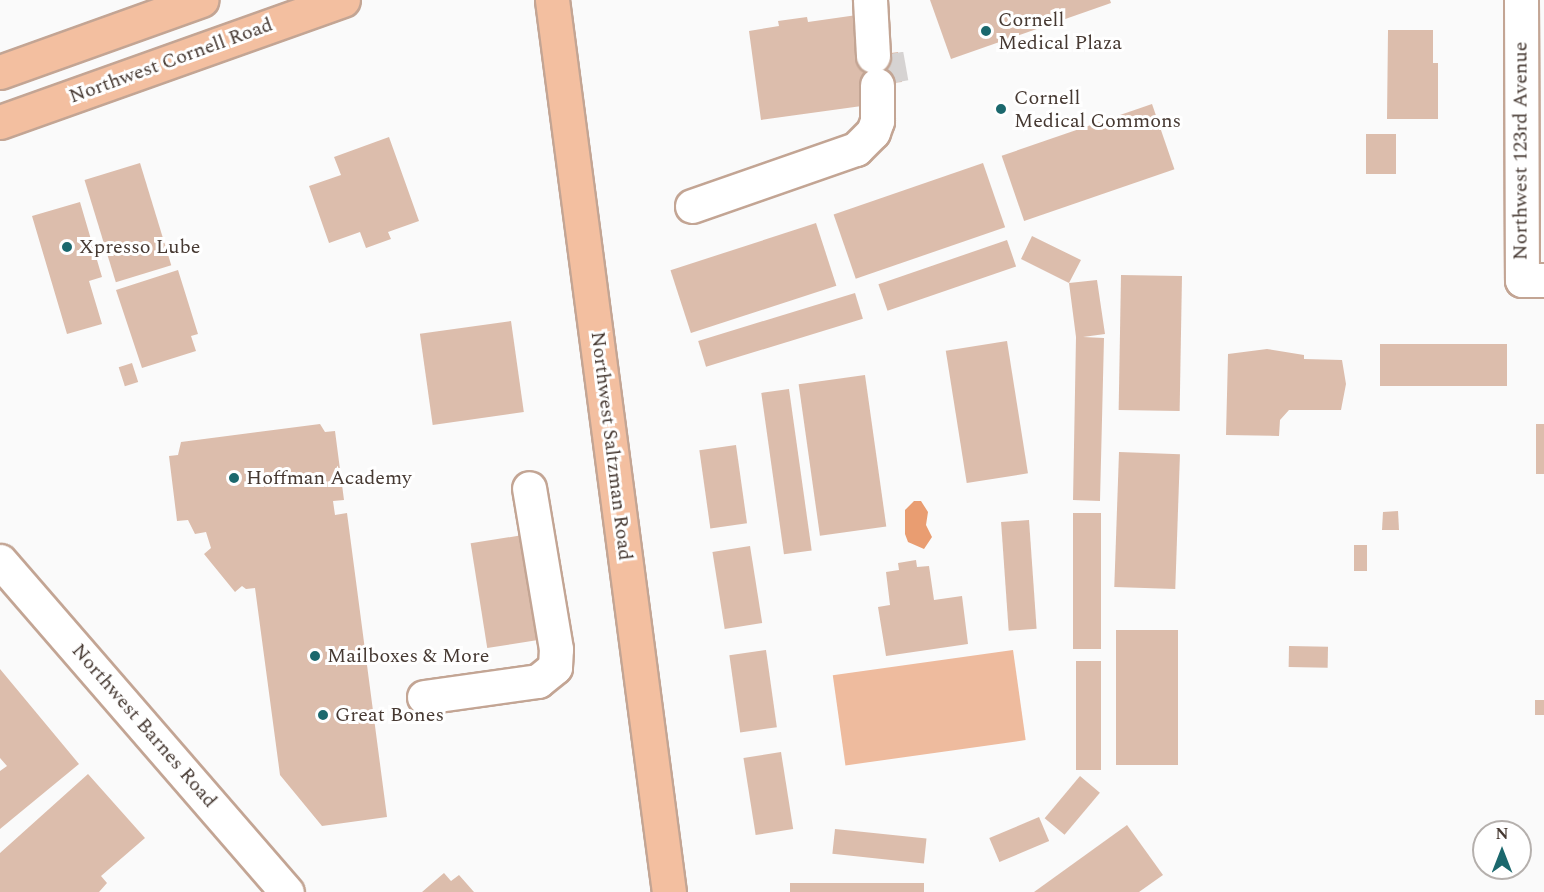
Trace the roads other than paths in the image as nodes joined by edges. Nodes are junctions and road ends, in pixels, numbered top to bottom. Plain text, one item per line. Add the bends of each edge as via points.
1 (201, 0) edge
2 (343, 0) edge
3 (552, 0) edge
4 (1521, 0) edge
5 (871, 7) edge
6 (112, 31) junction
7 (0, 72) edge
8 (128, 76) junction
9 (0, 122) edge
10 (692, 206) dead end
11 (1544, 280) edge
12 (529, 488) dead end
13 (0, 561) edge
14 (424, 697) dead end
15 (287, 892) edge
16 (669, 892) edge

1 - 6 main road
2 - 8 main road, Northwest Cornell Road
3 - 16 main road, Northwest Saltzman Road
4 - 11 street, Northwest 123rd Avenue via 1522,280
5 - 10 street via 882,69 873,132 856,149
6 - 7 main road
6 - 8 main road
8 - 9 main road, Northwest Cornell Road
12 - 14 street via 556,649 555,667 538,681
13 - 15 street, Northwest Barnes Road

